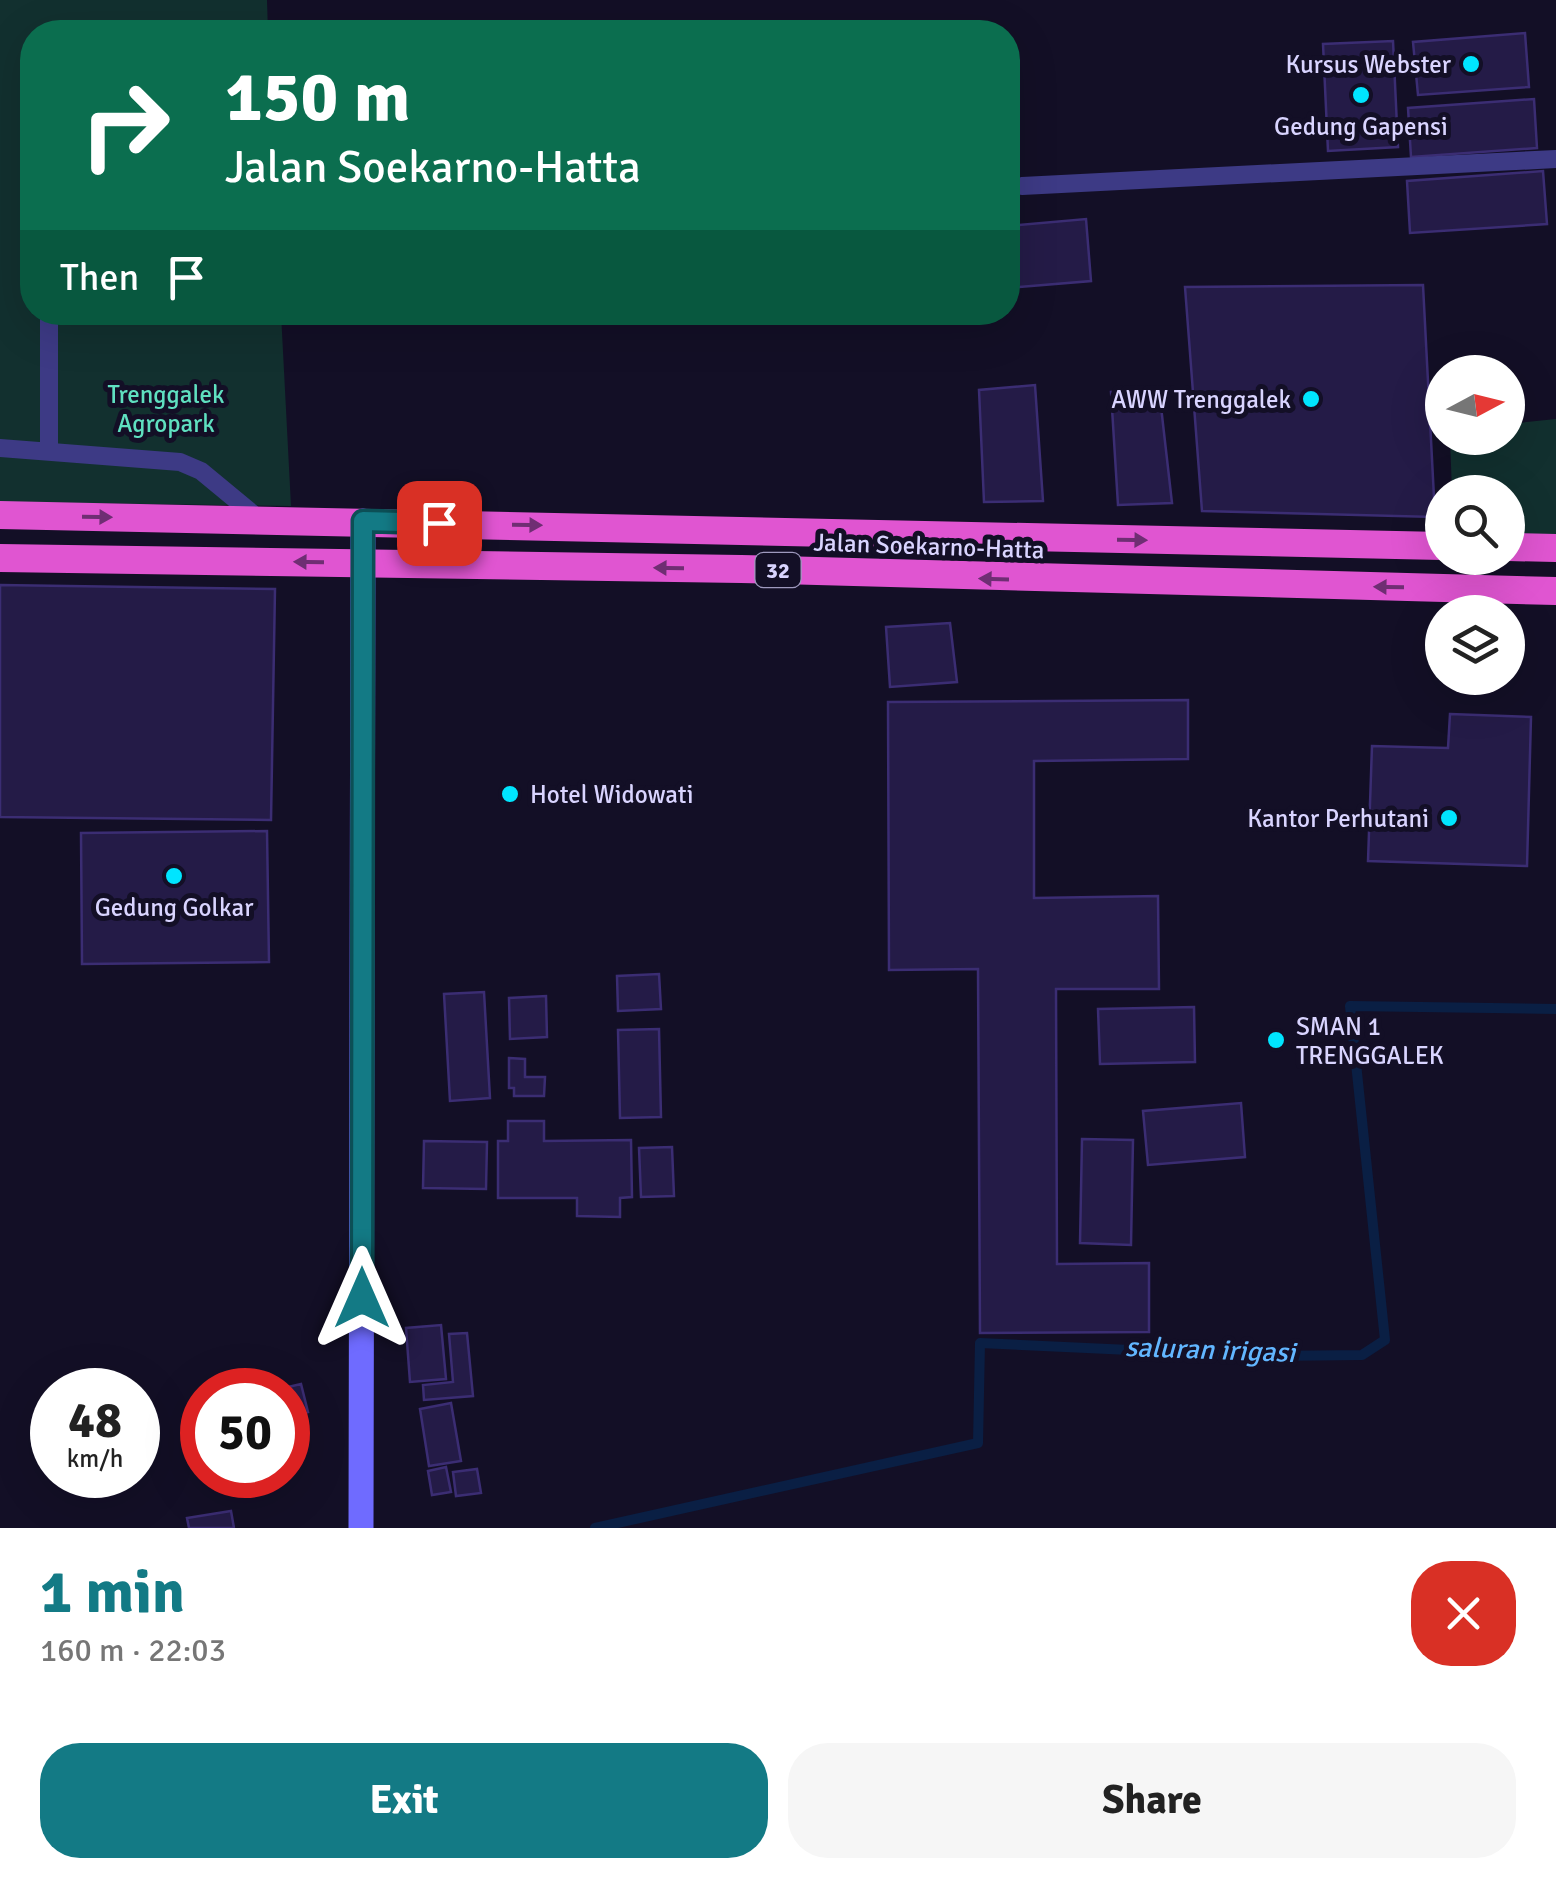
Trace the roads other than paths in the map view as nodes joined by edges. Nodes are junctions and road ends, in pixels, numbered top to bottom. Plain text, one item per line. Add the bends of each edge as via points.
1 (1556, 159) edge
2 (1022, 186) dead end
3 (49, 325) edge
4 (0, 448) edge
5 (48, 449) junction
6 (0, 514) edge
7 (259, 519) junction
8 (363, 521) junction
9 (742, 530) junction
10 (1042, 538) junction
11 (1211, 542) junction
12 (1425, 546) edge
13 (1525, 547) edge
14 (1556, 548) edge
15 (0, 558) edge
16 (363, 563) junction
17 (741, 569) junction
18 (1038, 580) junction
19 (1210, 583) junction
20 (1556, 591) edge
21 (362, 1528) edge

1 - 2 lane
3 - 5 lane
4 - 5 lane
5 - 7 lane via 180,462 202,471
6 -> 7 highway, Jalan Soekarno-Hatta / 32
7 - 8 highway, Jalan Soekarno-Hatta / 32
8 -> 9 highway, Jalan Soekarno-Hatta / 32
8 - 16 main road
9 - 10 highway, Jalan Soekarno-Hatta / 32
9 - 17 highway
10 -> 11 highway, Jalan Soekarno-Hatta / 32
10 - 18 highway
11 - 12 highway, Jalan Soekarno-Hatta / 32
11 - 19 highway
13 - 14 highway
16 -> 15 highway, Jalan Soekarno-Hatta / 32
17 -> 16 highway, Jalan Soekarno-Hatta / 32
16 - 21 main road
18 -> 17 highway, Jalan Soekarno-Hatta / 32
18 - 19 highway, Jalan Soekarno-Hatta / 32
20 -> 19 highway, Jalan Soekarno-Hatta / 32

